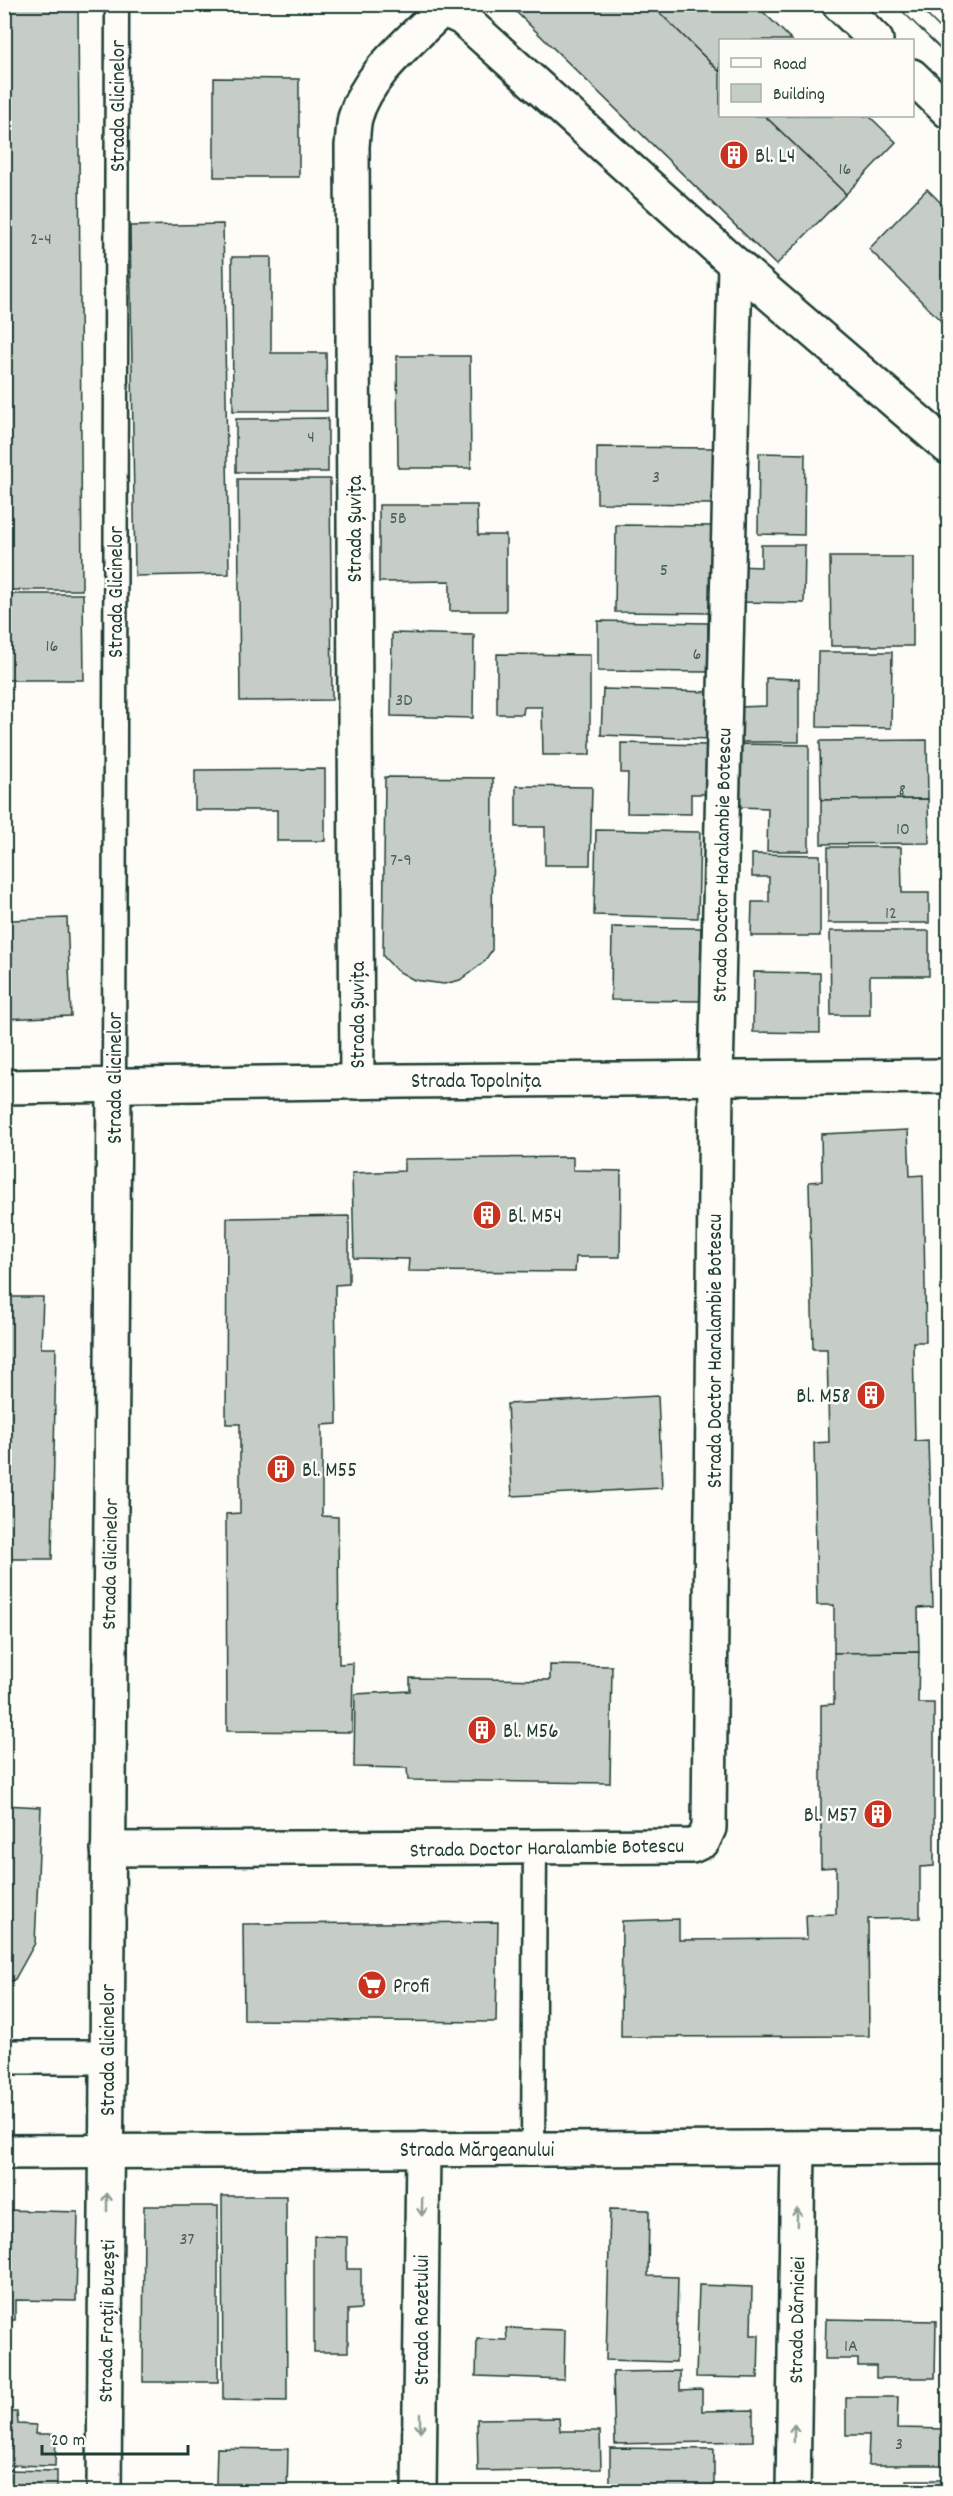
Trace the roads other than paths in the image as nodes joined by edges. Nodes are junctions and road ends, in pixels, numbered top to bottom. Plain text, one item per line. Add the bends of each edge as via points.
1 (117, 4) edge
2 (839, 4) edge
3 (875, 39) edge
4 (914, 78) edge
5 (948, 111) edge
6 (735, 264) junction
7 (948, 447) edge
8 (948, 1076) edge
9 (716, 1078) junction
10 (357, 1082) junction
11 (114, 1086) junction
12 (4, 1088) edge
13 (536, 1848) junction
14 (108, 1849) junction
15 (4, 2057) edge
16 (107, 2057) junction
17 (948, 2147) edge
18 (533, 2148) junction
19 (423, 2149) junction
20 (798, 2149) junction
21 (107, 2151) junction
22 (4, 2152) edge
23 (104, 2492) edge
24 (419, 2492) edge
25 (793, 2492) edge

1 - 11 lane, Strada Glicinelor
2 - 3 street
4 - 5 street
6 - 7 street
6 - 9 street, Strada Doctor Haralambie Botescu
6 - 10 street, Strada Șuvița via 462,18 442,9 368,88 355,118 351,146
8 - 9 street, Strada Topolnița
9 - 10 street, Strada Topolnița
9 - 13 street, Strada Doctor Haralambie Botescu via 709,1828 703,1841 692,1846
10 - 11 street, Strada Topolnița
11 - 12 street, Strada Topolnița
11 - 14 street, Strada Glicinelor
13 - 14 street, Strada Doctor Haralambie Botescu
13 - 18 lane
14 - 16 street, Strada Glicinelor
15 - 16 street
16 - 21 street, Strada Glicinelor
17 - 20 street, Strada Mărgeanului
18 - 19 street, Strada Mărgeanului
18 - 20 street, Strada Mărgeanului
19 - 21 street, Strada Mărgeanului
19 -> 24 street, Strada Rozetului
25 -> 20 street, Strada Dărniciei
21 - 22 street, Strada Mărgeanului
23 -> 21 street, Strada Frații Buzești

